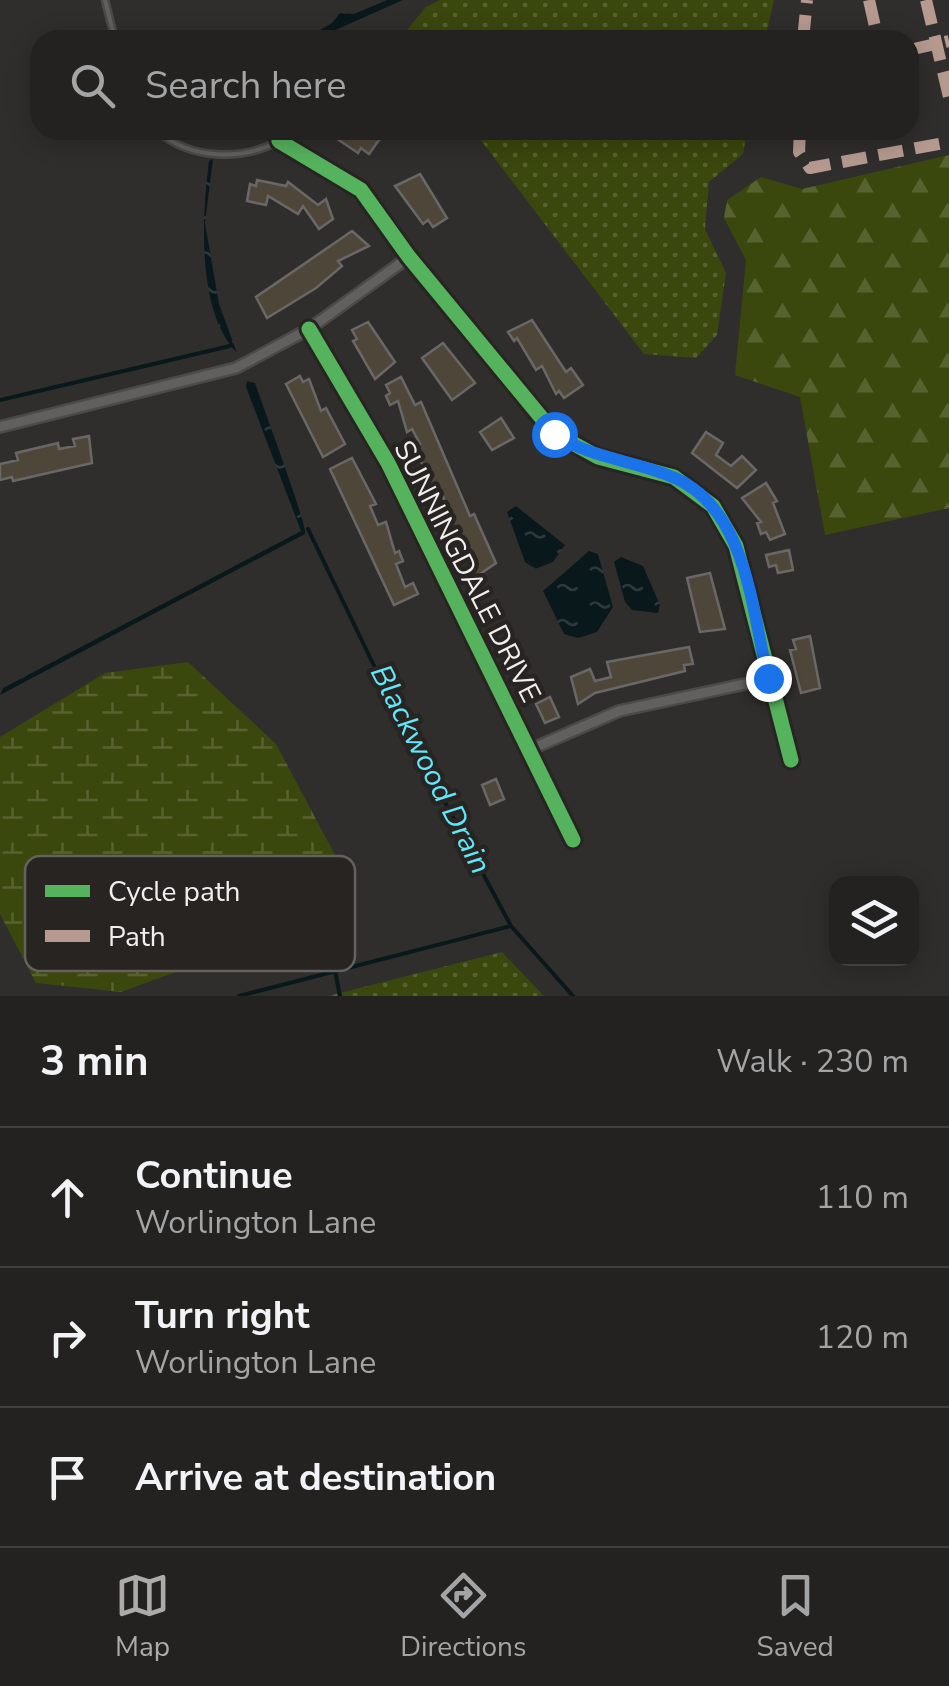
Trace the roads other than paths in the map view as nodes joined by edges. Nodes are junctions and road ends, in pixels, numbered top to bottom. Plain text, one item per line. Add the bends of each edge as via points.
1 (105, 0) edge
2 (113, 30) edge
3 (174, 140) edge
4 (279, 141) joint
5 (409, 256) junction
6 (309, 329) junction
7 (0, 426) edge
8 (768, 678) junction
9 (530, 750) junction
10 (790, 760) dead end
11 (573, 840) dead end

1 - 2 lane
3 - 4 lane via 238,156
4 - 5 street via 361,190
5 - 6 street
5 - 8 street via 554,434 598,457 674,477 713,506 736,546
6 - 7 street via 213,376
6 - 9 street, SUNNINGDALE DRIVE via 388,463
8 - 9 street via 619,711
8 - 10 street
9 - 11 street, SUNNINGDALE DRIVE

